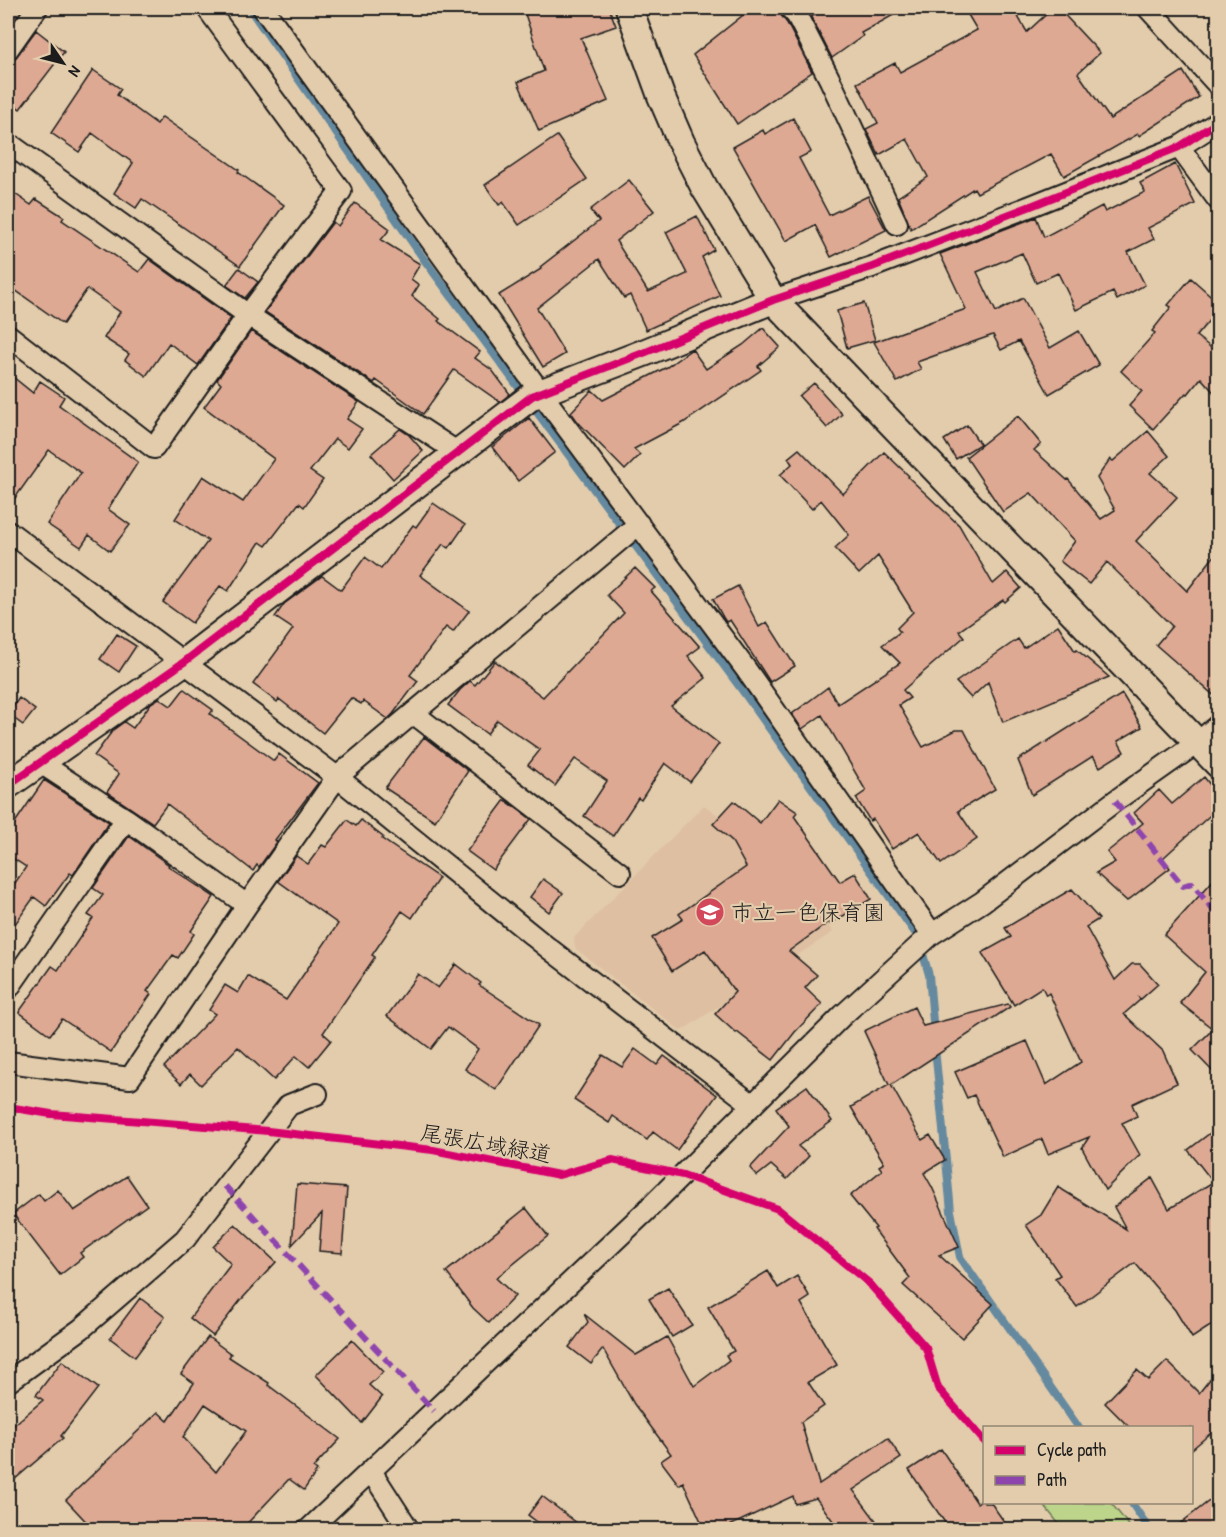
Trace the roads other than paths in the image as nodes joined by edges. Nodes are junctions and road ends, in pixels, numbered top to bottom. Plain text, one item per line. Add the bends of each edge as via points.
1 (37, 8) edge
2 (207, 8) edge
3 (263, 8) edge
4 (629, 8) edge
5 (790, 8) edge
6 (1148, 8) edge
7 (8, 50) edge
8 (1218, 85) edge
9 (1218, 122) edge
10 (8, 143) edge
11 (1179, 147) junction
12 (1218, 200) edge
13 (897, 224) dead end
14 (773, 300) junction
15 (248, 315) junction
16 (8, 334) edge
17 (541, 393) junction
18 (457, 452) junction
19 (639, 524) junction
20 (8, 531) edge
21 (184, 662) junction
22 (413, 713) junction
23 (1218, 725) edge
24 (1197, 743) junction
25 (39, 762) junction
26 (1218, 764) edge
27 (337, 777) junction
28 (8, 785) edge
29 (126, 819) junction
30 (620, 873) dead end
31 (247, 905) junction
32 (932, 934) junction
33 (8, 989) edge
34 (8, 1062) edge
35 (317, 1094) dead end
36 (753, 1105) junction
37 (8, 1382) edge
38 (371, 1471) junction
39 (308, 1530) edge
40 (409, 1530) edge

1 - 7 street
2 - 15 street via 341,191
3 - 17 street
4 - 14 street via 681,142
5 - 13 street via 830,80
6 - 8 street
9 - 11 street
10 - 15 street
11 - 12 street
11 - 14 street via 872,267
14 - 17 street
14 - 24 street
15 - 16 street via 154,448
15 - 18 street
17 - 18 street
17 - 19 street
18 - 21 street
19 - 22 street
19 - 32 street
20 - 21 street
21 - 25 street
21 - 27 street
22 - 27 street
22 - 30 street
23 - 24 street
24 - 26 street
24 - 32 street via 982,902
25 - 28 street
25 - 29 street
27 - 31 street
27 - 36 street via 555,953
29 - 31 street
29 - 33 street
31 - 34 street via 130,1078
32 - 36 street
35 - 37 street via 289,1105 185,1239 81,1329
36 - 38 street
38 - 39 street
38 - 40 street

